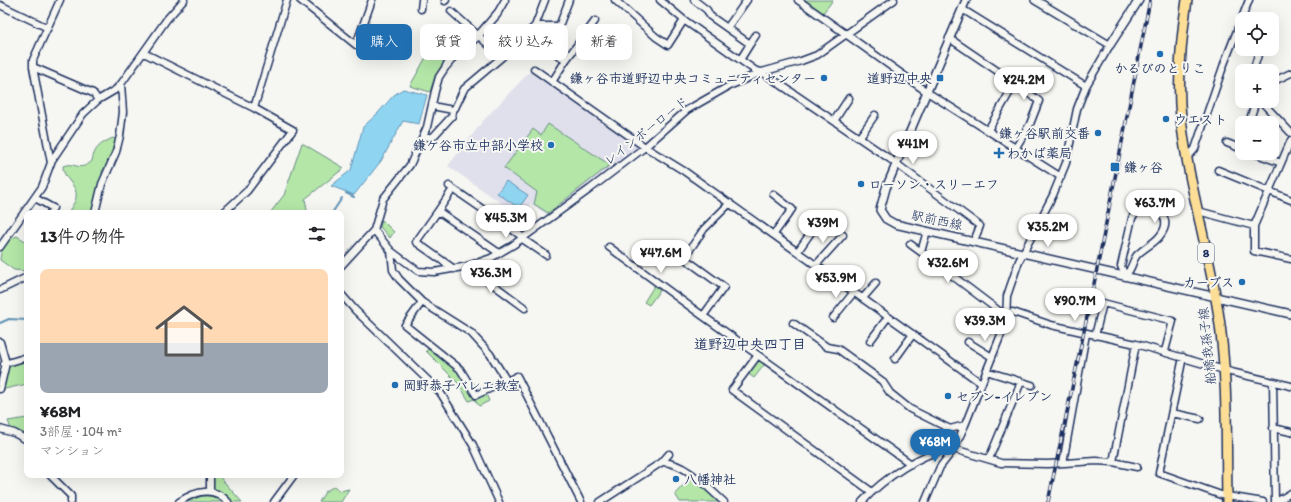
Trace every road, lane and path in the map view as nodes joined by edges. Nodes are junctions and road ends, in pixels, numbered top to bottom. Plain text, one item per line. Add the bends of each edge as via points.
1 (60, 0) edge
2 (184, 0) edge
3 (288, 0) edge
4 (300, 0) edge
5 (372, 0) edge
6 (422, 0) edge
7 (505, 0) edge
8 (545, 0) edge
9 (569, 0) edge
10 (615, 0) edge
11 (660, 0) edge
12 (694, 0) edge
13 (747, 0) edge
14 (798, 0) edge
15 (894, 0) edge
16 (966, 0) edge
17 (1036, 0) edge
18 (1139, 0) edge
19 (1187, 0) edge
20 (1249, 0) edge
21 (0, 4) edge
22 (421, 9) dead end
23 (962, 9) junction
24 (451, 11) dead end
25 (497, 14) joint
26 (595, 20) dead end
27 (684, 20) junction
28 (536, 24) edge
29 (559, 24) edge
30 (1075, 24) joint
31 (48, 28) junction
32 (727, 28) junction
33 (846, 33) junction
34 (756, 35) dead end
35 (478, 36) junction
36 (949, 38) junction
37 (484, 41) edge
38 (750, 44) junction
39 (1110, 45) junction
40 (144, 53) junction
41 (568, 57) edge
42 (498, 60) edge
43 (566, 60) edge
44 (740, 60) junction
45 (447, 65) joint
46 (33, 67) junction
47 (534, 69) dead end
48 (762, 72) junction
49 (1291, 73) edge
50 (1279, 79) edge
51 (552, 82) junction
52 (1015, 83) junction
53 (121, 84) junction
54 (1086, 86) junction
55 (927, 92) junction
56 (849, 98) dead end
57 (98, 100) junction
58 (432, 106) junction
59 (254, 108) junction
60 (1254, 108) edge
61 (1268, 108) edge
62 (452, 110) junction
63 (876, 115) dead end
64 (1252, 116) dead end
65 (834, 122) junction
66 (988, 130) junction
67 (1291, 133) edge
68 (424, 136) junction
69 (859, 138) junction
70 (1228, 143) dead end
71 (1290, 143) edge
72 (1235, 146) edge
73 (645, 147) junction
74 (1015, 149) junction
75 (1187, 158) junction
76 (1273, 160) edge
77 (51, 163) junction
78 (1281, 163) junction
79 (896, 164) junction
80 (1218, 170) dead end
81 (1061, 177) junction
82 (1269, 191) junction
83 (773, 194) dead end
84 (35, 198) junction
85 (1291, 200) edge
86 (730, 203) junction
87 (26, 210) edge
88 (52, 210) edge
89 (96, 210) edge
90 (226, 210) edge
91 (438, 211) junction
92 (1198, 211) junction
93 (24, 213) edge
94 (819, 221) dead end
95 (1254, 226) junction
96 (374, 230) junction
97 (927, 231) junction
98 (774, 234) junction
99 (843, 235) dead end
100 (523, 238) junction
101 (974, 241) junction
102 (910, 244) dead end
103 (0, 247) edge
104 (608, 247) dead end
105 (391, 251) junction
106 (798, 251) junction
107 (921, 252) junction
108 (499, 253) junction
109 (1024, 253) junction
110 (546, 255) dead end
111 (1291, 259) edge
112 (344, 263) edge
113 (816, 265) junction
114 (468, 266) junction
115 (454, 269) junction
116 (1125, 276) junction
117 (24, 278) edge
118 (876, 283) dead end
119 (0, 290) edge
120 (854, 292) junction
121 (1215, 296) junction
122 (344, 297) edge
123 (863, 298) junction
124 (422, 302) junction
125 (517, 311) dead end
126 (1006, 313) junction
127 (1291, 314) edge
128 (703, 316) junction
129 (888, 317) junction
130 (833, 318) dead end
131 (793, 323) dead end
132 (913, 334) junction
133 (1086, 334) junction
134 (1095, 336) junction
135 (870, 341) dead end
136 (0, 342) edge
137 (968, 342) dead end
138 (1136, 344) junction
139 (1166, 352) junction
140 (758, 355) junction
141 (992, 357) junction
142 (1182, 357) junction
143 (24, 358) edge
144 (895, 359) dead end
145 (6, 362) junction
146 (0, 367) edge
147 (1224, 370) junction
148 (986, 371) junction
149 (507, 381) junction
150 (1021, 382) junction
151 (1273, 382) junction
152 (981, 383) junction
153 (1032, 385) dead end
154 (1291, 386) edge
155 (0, 389) edge
156 (1172, 413) junction
157 (1200, 420) dead end
158 (966, 425) junction
159 (1273, 428) junction
160 (0, 429) edge
161 (1291, 432) edge
162 (24, 438) edge
163 (954, 448) junction
164 (669, 454) dead end
165 (989, 459) junction
166 (662, 462) junction
167 (1113, 462) junction
168 (1063, 463) junction
169 (911, 464) junction
170 (1137, 467) dead end
171 (53, 478) edge
172 (210, 478) edge
173 (292, 478) edge
174 (210, 491) junction
175 (872, 492) junction
176 (1291, 493) edge
177 (1227, 499) edge
178 (71, 502) edge
179 (179, 502) edge
180 (228, 502) edge
181 (274, 502) edge
182 (499, 502) edge
183 (581, 502) edge
184 (600, 502) edge
185 (724, 502) edge
186 (862, 502) edge
187 (925, 502) edge
188 (1263, 502) edge
189 (1276, 502) edge

1 - 31 street
2 - 40 street
3 - 59 street
4 - 5 street via 356,45
6 - 22 street
7 - 25 street
8 - 28 street
9 - 29 street
10 - 27 street via 656,37 668,44
11 - 27 street
12 - 32 street
13 - 32 street
14 - 33 street
15 - 33 street, レインボーロード
16 - 23 street, 駅前西線
17 - 30 street
18 - 39 street
19 - 75 main road, 船橋我孫子線 / 8 via 1179,74
20 - 75 street via 1195,149
21 - 31 street
23 - 36 street, 駅前西線
23 - 54 street
24 - 35 street
25 - 35 street
26 - 41 street
27 - 44 street
30 - 39 street
31 - 46 street
32 - 38 street
33 - 48 street, レインボーロード via 817,55
33 - 55 street via 859,45
34 - 38 street
35 - 37 street
35 - 45 street
36 - 52 street
36 - 55 street, 駅前西線
38 - 44 street
39 - 54 street
40 - 53 street
40 - 59 street
42 - 62 street via 464,89
43 - 51 street
44 - 48 street
45 - 58 street via 437,84
46 - 57 street via 93,93
46 - 77 street
47 - 51 street
48 - 65 street
48 - 73 street, レインボーロード via 729,86 688,110
49 - 50 street
51 - 73 street
52 - 66 street
52 - 74 street via 1039,101 1030,124
53 - 57 street
53 - 89 street via 123,105 120,136 102,184
54 - 81 street via 1077,109
55 - 66 street
55 - 79 street, 駅前西線
56 - 65 street
57 - 77 street via 83,114
58 - 62 street
58 - 68 street
59 - 90 street via 293,130 255,182
60 - 64 street
61 - 67 street
62 - 68 street via 452,116 432,138
63 - 69 street
65 - 69 street
66 - 74 street
68 - 96 street via 410,165 383,199
69 - 79 street
70 - 72 street
71 - 78 street
73 - 86 street
73 - 100 street, レインボーロード
74 - 81 street
75 - 92 main road, 船橋我孫子線 / 8
76 - 78 street
77 - 84 street
78 - 82 street
79 - 97 street, 駅前西線 via 881,200 880,210 886,219 895,224
79 - 101 street via 983,228
80 - 82 street
81 - 109 street
82 - 85 street
82 - 95 street
83 - 98 street via 792,209
84 - 87 street
84 - 88 street via 53,208
86 - 98 street
86 - 128 street via 704,229 684,258 724,287
91 - 100 street via 451,188
91 - 108 street
91 - 115 street via 416,242
92 - 95 street
92 - 121 main road, 船橋我孫子線 / 8
93 - 103 street
94 - 106 street
95 - 111 street via 1254,251
96 - 105 street, レインボーロード
96 - 112 street
97 - 101 street, 駅前西線
97 - 107 street
98 - 106 street
99 - 113 street
100 - 108 street, レインボーロード
100 - 110 street
101 - 109 street, 駅前西線
102 - 107 street
104 - 128 street
105 - 115 street, レインボーロード via 418,271
105 - 124 street via 393,270
106 - 113 street
107 - 126 street via 1003,314
108 - 114 street, レインボーロード
109 - 116 street, 駅前西線
109 - 126 street via 1007,296
113 - 120 street
114 - 115 street, レインボーロード
114 - 125 street via 523,307
116 - 116 street via 1121,266 1134,213 1146,207 1157,209 1164,216 1163,231 1138,255 1132,269
116 - 121 street, 駅前西線
117 - 119 street
118 - 123 street
120 - 123 street
120 - 130 street
121 - 127 street, 駅前西線
121 - 147 main road, 船橋我孫子線 / 8
122 - 182 street via 440,392 473,445
123 - 129 street
124 - 149 street via 471,333 483,345
124 - 149 street via 405,325 460,369 476,395
126 - 133 street via 1013,312
126 - 141 street via 1006,322
128 - 140 street
129 - 132 street
129 - 135 street
131 - 158 street via 827,347 838,349 882,381 890,393 910,409 950,429
132 - 144 street
132 - 152 street
133 - 134 street
133 - 168 street
134 - 138 street
134 - 139 street via 1103,303 1173,321
136 - 145 street
137 - 141 street
138 - 139 street
138 - 167 street
139 - 142 street
140 - 169 street
140 - 175 street via 732,390
141 - 148 street
142 - 147 street
142 - 156 street
143 - 145 street
145 - 146 street
145 - 155 street
147 - 151 street
147 - 177 main road, 船橋我孫子線 / 8
148 - 150 street
148 - 152 street
149 - 183 street via 517,376
150 - 153 street
150 - 165 street
151 - 154 street
151 - 159 street
152 - 158 street
156 - 157 street
156 - 177 street via 1159,473
158 - 163 street
159 - 161 street
159 - 189 street
160 - 162 street
163 - 165 street
163 - 169 street via 944,449
163 - 187 street via 940,467
164 - 166 street
165 - 168 street via 1001,463
166 - 184 street
166 - 185 street via 673,462 687,471
167 - 168 street
167 - 170 street
169 - 175 street via 888,478
171 - 178 street via 72,496
172 - 174 street
173 - 181 street
174 - 179 street via 201,492
174 - 180 street via 217,492
175 - 186 street
176 - 189 street
177 - 188 street

